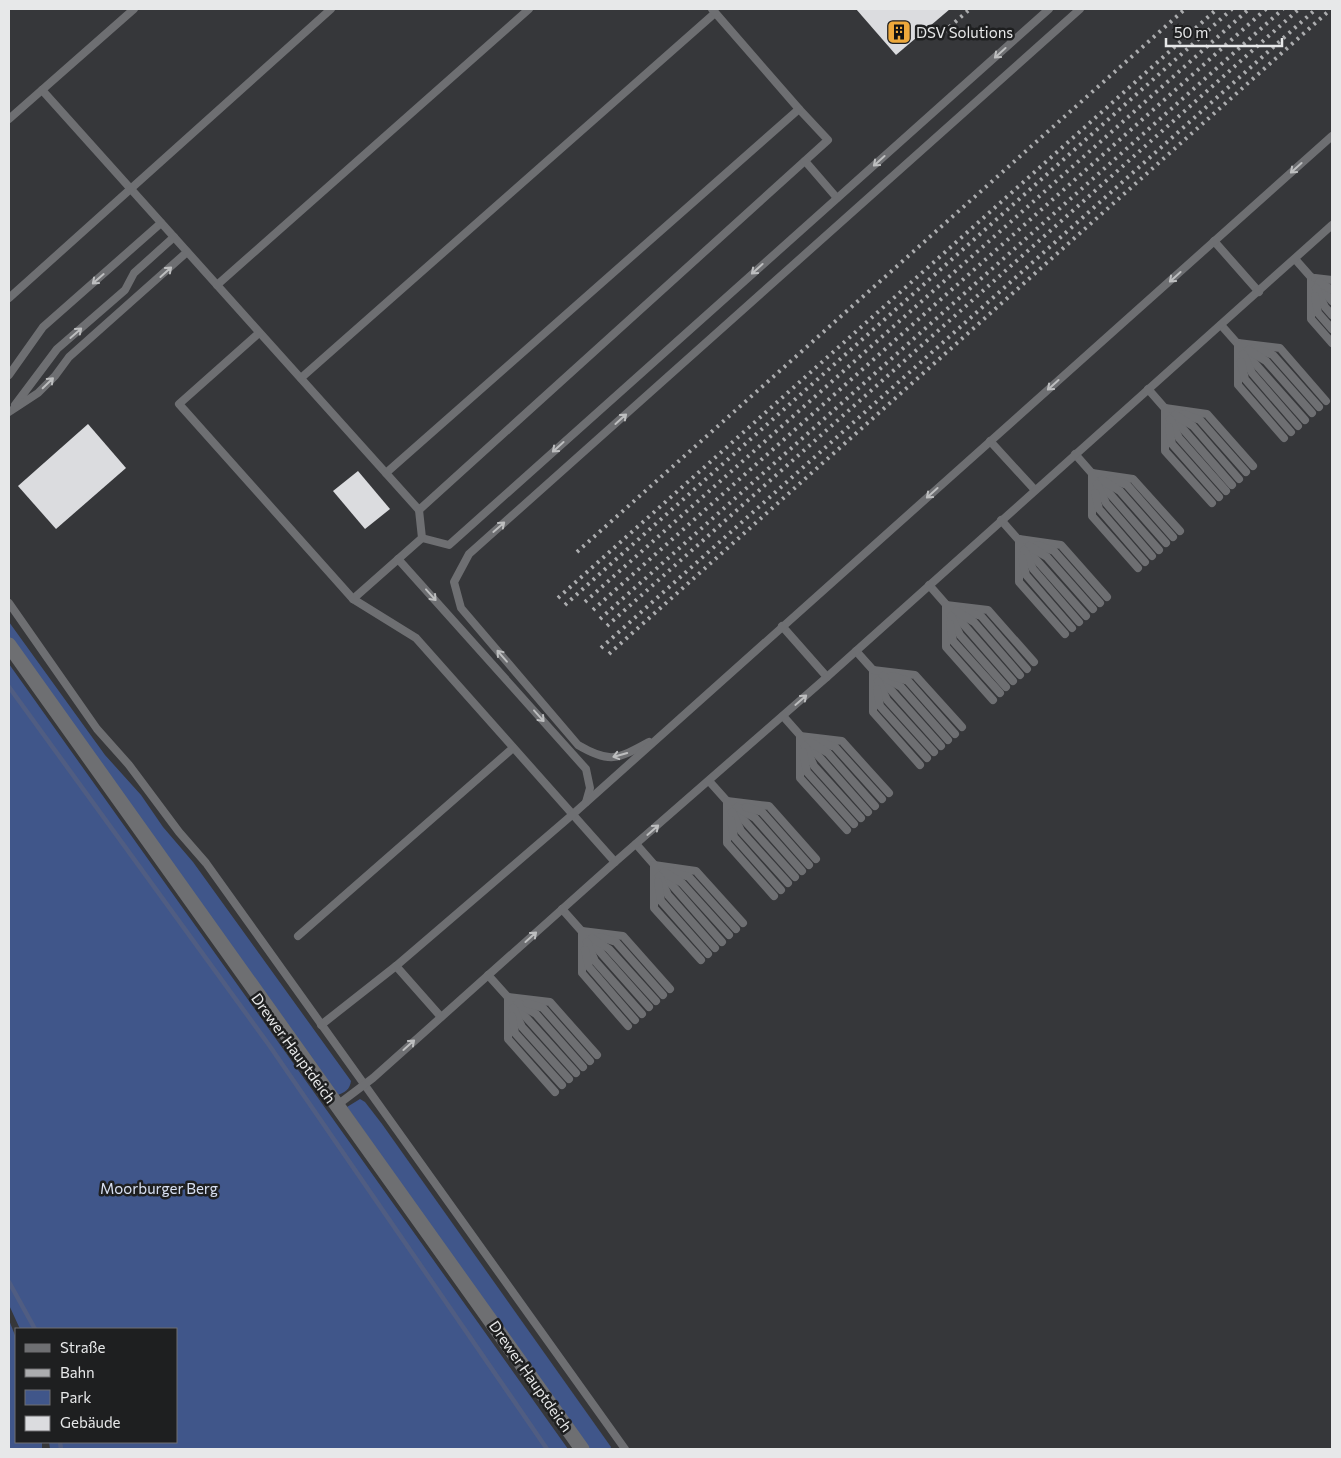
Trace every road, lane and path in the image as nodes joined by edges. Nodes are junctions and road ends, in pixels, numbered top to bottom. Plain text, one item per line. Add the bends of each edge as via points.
1 (134, 9) edge
2 (331, 9) edge
3 (529, 9) edge
4 (1049, 9) edge
5 (1080, 9) edge
6 (714, 11) edge
7 (42, 90) junction
8 (800, 109) junction
9 (9, 119) edge
10 (1332, 136) edge
11 (804, 161) junction
12 (130, 189) junction
13 (837, 198) junction
14 (161, 224) junction
15 (1332, 224) edge
16 (174, 237) junction
17 (1214, 242) junction
18 (187, 252) junction
19 (1295, 259) junction
20 (1311, 277) junction
21 (1332, 280) edge
22 (1332, 284) edge
23 (217, 285) junction
24 (1332, 290) edge
25 (1259, 292) junction
26 (9, 298) edge
27 (1332, 301) edge
28 (1332, 315) edge
29 (1221, 325) junction
30 (1332, 329) edge
31 (259, 333) junction
32 (1238, 343) junction
33 (1332, 343) edge
34 (9, 375) edge
35 (301, 378) junction
36 (1148, 389) junction
37 (1326, 401) dead end
38 (1319, 407) dead end
39 (1165, 408) junction
40 (10, 411) edge
41 (1312, 413) dead end
42 (1305, 420) dead end
43 (1298, 426) dead end
44 (1291, 432) dead end
45 (1284, 438) dead end
46 (990, 441) junction
47 (1074, 454) junction
48 (1253, 466) dead end
49 (1246, 472) dead end
50 (386, 473) junction
51 (1092, 474) junction
52 (1239, 478) dead end
53 (1232, 485) dead end
54 (1034, 489) junction
55 (1226, 491) dead end
56 (1219, 497) dead end
57 (1212, 503) dead end
58 (419, 510) junction
59 (1001, 520) junction
60 (1180, 531) dead end
61 (1173, 537) dead end
62 (422, 538) junction
63 (1019, 539) junction
64 (1166, 543) dead end
65 (1159, 550) dead end
66 (1152, 556) dead end
67 (398, 559) junction
68 (1145, 562) dead end
69 (1138, 568) dead end
70 (928, 585) junction
71 (1107, 597) dead end
72 (352, 599) junction
73 (9, 603) edge
74 (1100, 603) dead end
75 (946, 605) junction
76 (1093, 609) dead end
77 (1086, 616) dead end
78 (1079, 622) dead end
79 (782, 626) junction
80 (1072, 628) dead end
81 (1065, 634) dead end
82 (9, 645) edge
83 (856, 651) junction
84 (1034, 662) dead end
85 (1027, 669) dead end
86 (873, 670) junction
87 (1020, 675) dead end
88 (827, 677) junction
89 (1013, 681) dead end
90 (1006, 687) dead end
91 (1000, 693) dead end
92 (993, 700) dead end
93 (783, 716) junction
94 (962, 727) dead end
95 (663, 733) junction
96 (955, 734) dead end
97 (800, 736) junction
98 (948, 740) dead end
99 (941, 746) dead end
100 (513, 748) junction
101 (934, 752) dead end
102 (927, 758) dead end
103 (920, 764) dead end
104 (709, 780) junction
105 (889, 793) dead end
106 (882, 800) dead end
107 (727, 801) junction
108 (585, 804) junction
109 (875, 806) dead end
110 (868, 812) dead end
111 (572, 815) junction
112 (861, 818) dead end
113 (854, 824) dead end
114 (847, 830) dead end
115 (636, 844) junction
116 (816, 859) dead end
117 (615, 862) junction
118 (654, 865) junction
119 (809, 865) dead end
120 (802, 871) dead end
121 (795, 877) dead end
122 (788, 883) dead end
123 (781, 890) dead end
124 (774, 896) dead end
125 (562, 909) junction
126 (743, 923) dead end
127 (736, 929) dead end
128 (582, 931) junction
129 (298, 936) dead end
130 (729, 936) dead end
131 (722, 942) dead end
132 (715, 948) dead end
133 (708, 954) dead end
134 (701, 960) dead end
135 (396, 966) junction
136 (488, 975) junction
137 (670, 989) dead end
138 (663, 995) dead end
139 (508, 997) junction
140 (656, 1001) dead end
141 (649, 1007) dead end
142 (642, 1014) dead end
143 (441, 1017) junction
144 (635, 1020) dead end
145 (321, 1025) junction
146 (628, 1026) dead end
147 (597, 1055) dead end
148 (590, 1061) dead end
149 (583, 1067) dead end
150 (576, 1073) dead end
151 (569, 1079) dead end
152 (364, 1085) junction
153 (562, 1085) dead end
154 (555, 1092) dead end
155 (336, 1106) junction
156 (582, 1449) edge
157 (625, 1449) edge

1 - 7 lane
2 - 12 lane
3 - 23 lane
4 -> 13 lane
95 -> 5 lane via 617,758 596,756 578,745 461,608 454,582 470,554
6 - 8 lane
6 - 35 lane
7 - 9 lane
7 - 12 lane
8 - 11 lane via 828,140
8 - 50 lane
10 -> 17 lane
11 - 13 lane
11 - 58 lane
12 - 14 lane
12 - 26 lane
13 -> 62 lane via 449,545
14 - 16 lane
14 -> 34 lane via 43,327
15 - 19 lane
16 - 18 lane
40 -> 16 lane via 56,349 126,290 134,273
17 - 25 lane
17 -> 46 lane
18 - 23 lane
40 -> 18 lane via 38,393 70,357
19 - 20 lane
19 - 25 lane
20 - 21 lane
20 - 22 lane
20 - 24 lane
20 - 27 lane
20 - 28 lane
20 - 30 lane via 1318,313
20 - 33 lane via 1311,319
23 - 31 lane
25 - 29 lane
29 - 32 lane
29 - 36 lane
31 - 35 lane
31 - 72 lane via 179,404
32 - 37 lane via 1280,348
32 - 38 lane via 1273,355
32 - 41 lane via 1266,361
32 - 42 lane
32 - 43 lane via 1252,373
32 - 44 lane via 1245,379
32 - 45 lane via 1238,386
35 - 50 lane
36 - 39 lane
36 - 47 lane
39 - 48 lane via 1207,414
39 - 49 lane via 1200,420
39 - 52 lane via 1193,426
39 - 53 lane
39 - 55 lane via 1179,438
39 - 56 lane via 1172,444
39 - 57 lane via 1165,451
46 - 54 lane
46 -> 79 lane
47 - 51 lane
47 - 54 lane
50 - 58 lane
51 - 60 lane via 1134,479
51 - 61 lane via 1127,484
51 - 64 lane via 1120,491
51 - 65 lane
51 - 66 lane via 1106,503
51 - 68 lane via 1099,509
51 - 69 lane via 1092,516
54 - 59 lane
58 - 62 lane
59 - 63 lane
59 - 70 lane
62 - 67 lane
63 - 71 lane via 1061,545
63 - 74 lane via 1054,550
63 - 76 lane via 1047,557
63 - 77 lane
63 - 78 lane via 1033,569
63 - 80 lane via 1026,575
63 - 81 lane via 1019,582
67 - 72 lane
67 -> 108 lane via 586,769 590,788
70 - 75 lane
70 - 83 lane
72 - 100 lane via 416,638
73 - 145 lane via 97,729 129,764 206,863
75 - 84 lane via 988,610
75 - 85 lane via 981,616
75 - 87 lane via 974,622
75 - 89 lane
75 - 90 lane via 960,635
75 - 91 lane via 953,641
75 - 92 lane via 946,647
79 - 88 lane
79 - 95 lane
82 - 155 street, Drewer Hauptdeich
83 - 86 lane
83 - 88 lane
86 - 94 lane via 915,675
86 - 96 lane via 908,681
86 - 98 lane via 901,687
86 - 99 lane
86 - 101 lane via 887,700
86 - 102 lane via 880,706
86 - 103 lane via 873,712
93 -> 88 lane
93 - 97 lane
93 - 104 lane
95 - 108 lane
97 - 105 lane via 842,741
97 - 106 lane via 835,747
97 - 109 lane via 828,753
97 - 110 lane
97 - 112 lane via 814,766
97 - 113 lane via 807,772
97 - 114 lane via 800,778
100 - 111 lane
100 - 129 lane
104 - 107 lane
115 -> 104 lane
107 - 116 lane via 769,806
107 - 119 lane via 762,812
107 - 120 lane via 755,818
107 - 121 lane
107 - 122 lane via 741,831
107 - 123 lane via 734,837
107 - 124 lane via 727,843
108 - 111 lane
111 - 117 lane
111 - 135 lane
115 - 117 lane
115 - 118 lane
117 - 125 lane
118 - 126 lane via 696,870
118 - 127 lane via 689,877
118 - 130 lane via 682,883
118 - 131 lane
118 - 132 lane via 668,895
118 - 133 lane via 662,902
118 - 134 lane via 654,908
125 - 128 lane
136 -> 125 lane
128 - 137 lane via 624,936
128 - 138 lane via 616,942
128 - 140 lane via 609,949
128 - 141 lane
128 - 142 lane via 596,961
128 - 144 lane via 589,967
128 - 146 lane via 582,973
135 - 143 lane
135 - 145 lane
136 - 139 lane
136 - 143 lane
139 - 147 lane via 550,1002
139 - 148 lane via 543,1008
139 - 149 lane via 536,1014
139 - 150 lane
139 - 151 lane via 522,1027
139 - 153 lane via 515,1033
139 - 154 lane via 508,1039
152 -> 143 lane
145 - 152 lane
152 - 155 lane
152 - 157 lane
155 - 156 street, Drewer Hauptdeich

